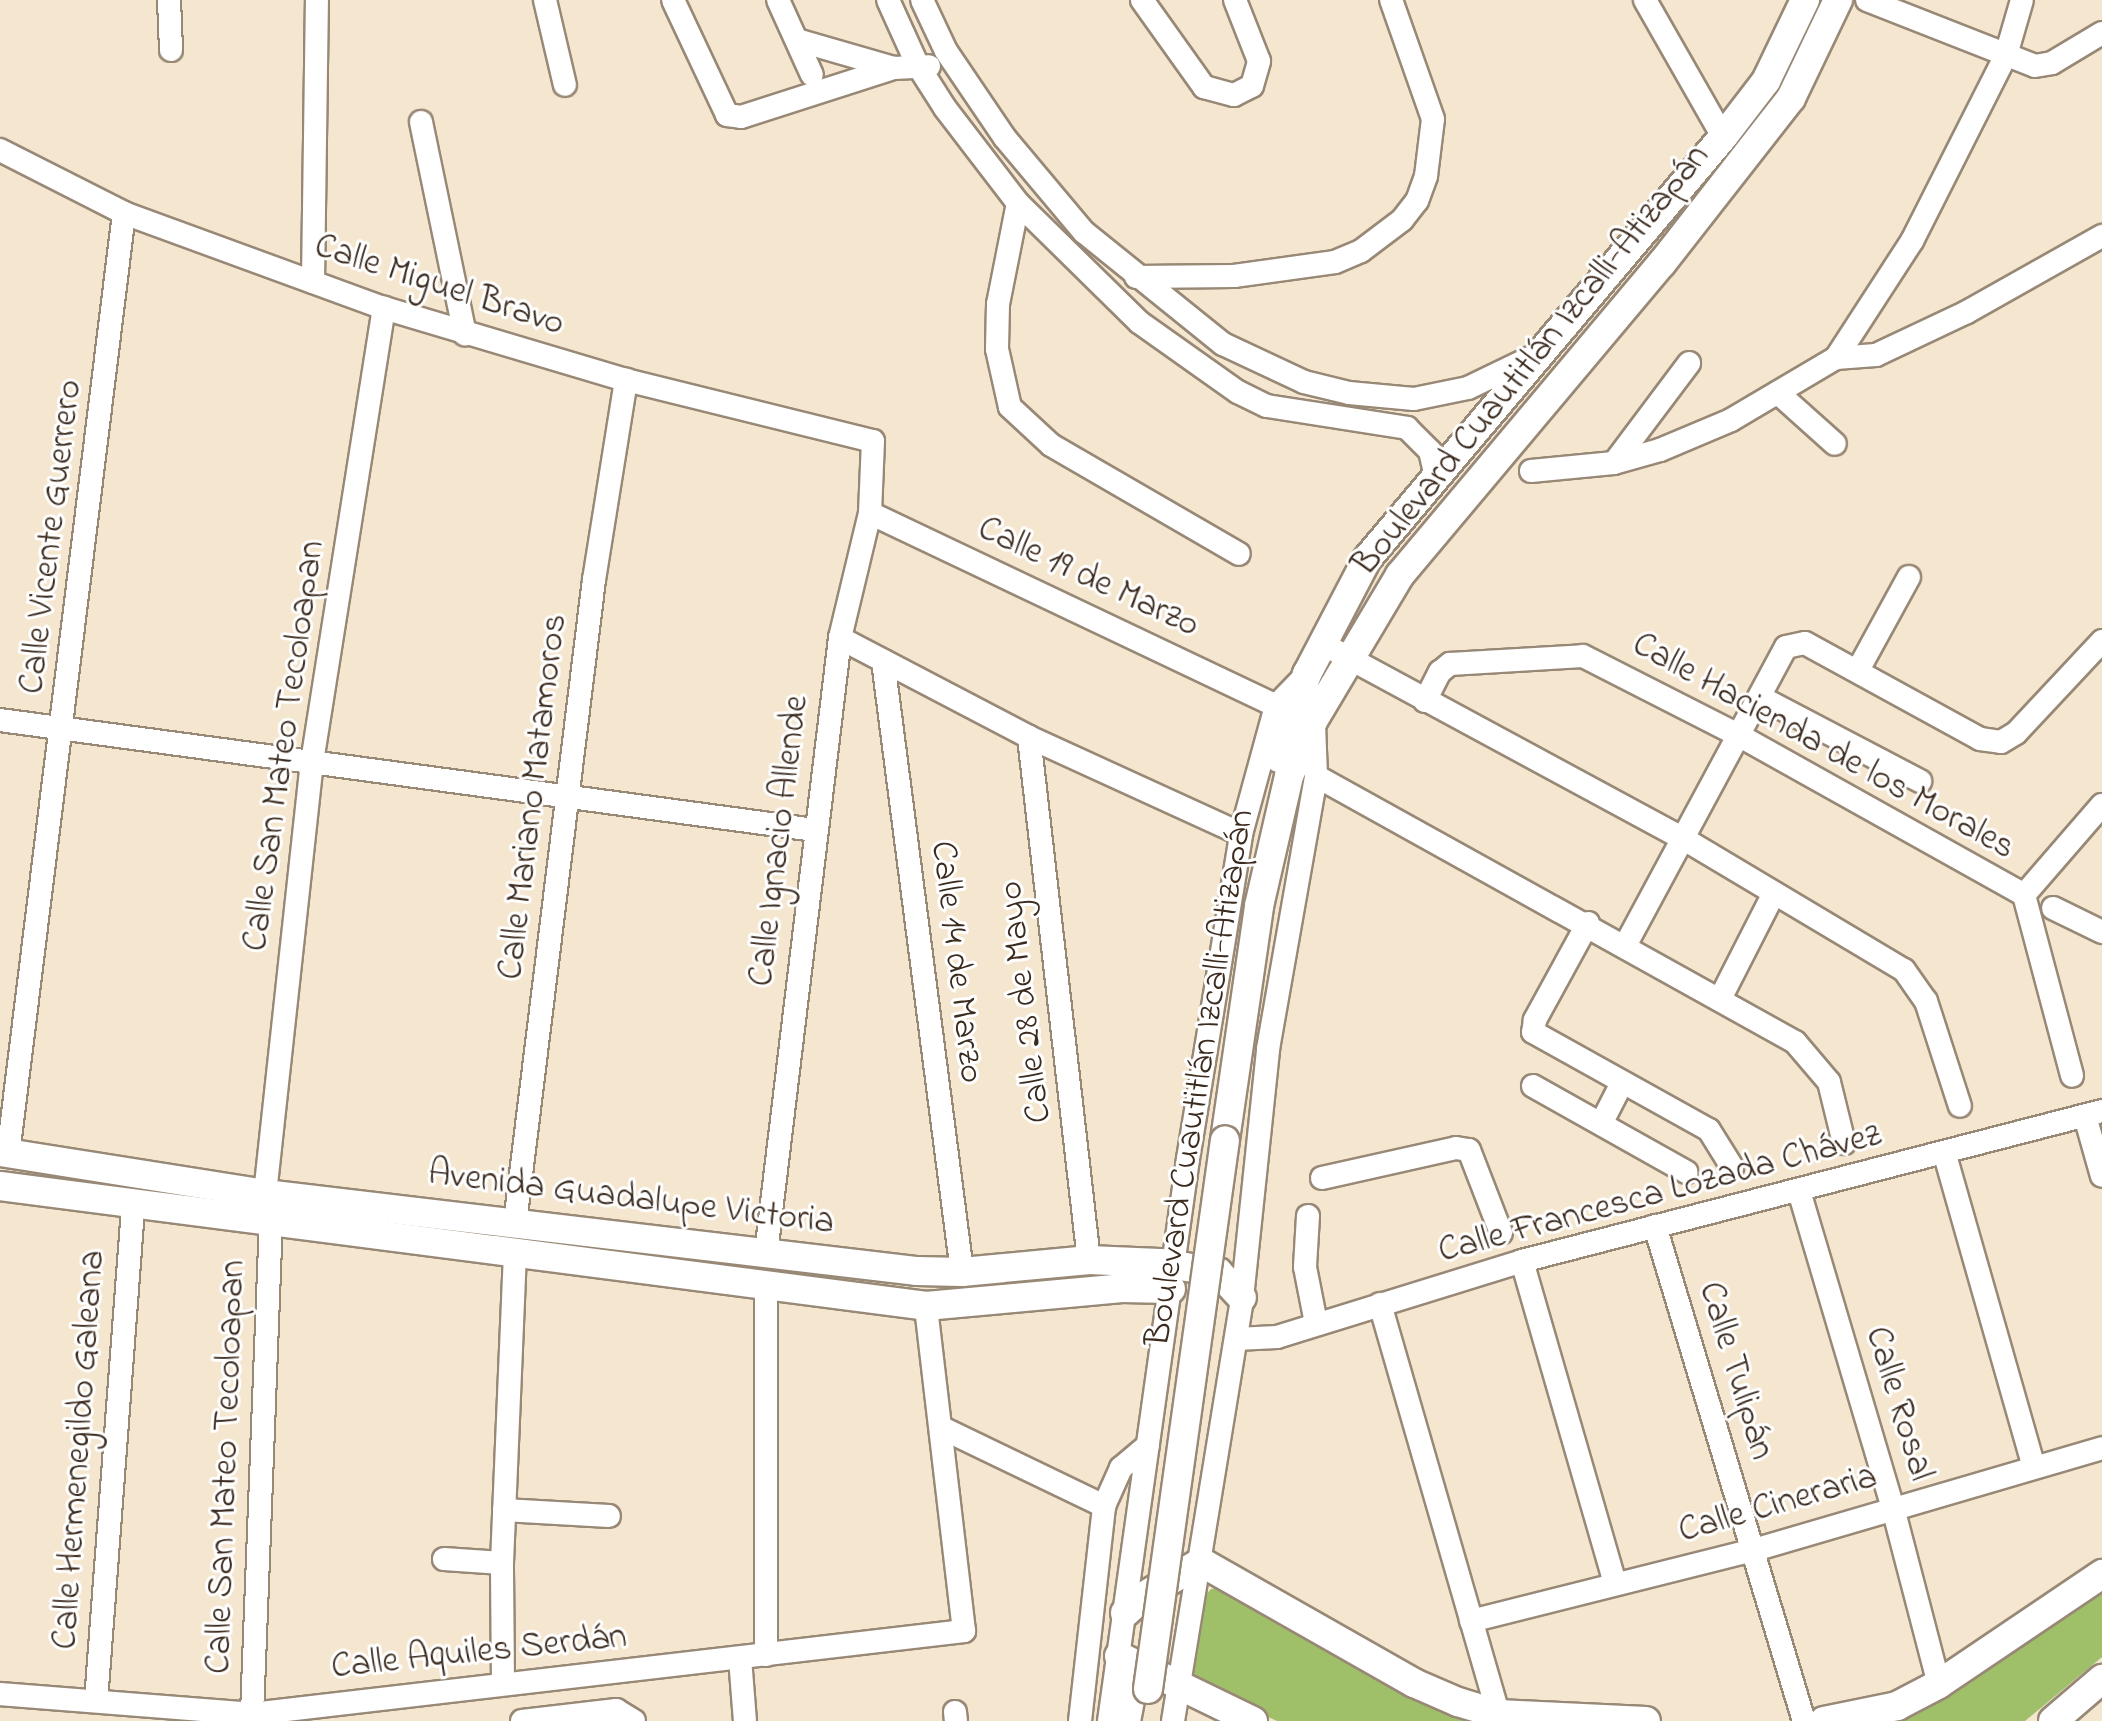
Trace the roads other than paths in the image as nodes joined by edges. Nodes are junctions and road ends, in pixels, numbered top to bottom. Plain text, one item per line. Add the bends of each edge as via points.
1 (169, 0) edge
2 (317, 0) edge
3 (545, 0) edge
4 (673, 0) edge
5 (778, 0) edge
6 (888, 0) edge
7 (922, 0) edge
8 (1142, 0) edge
9 (1235, 0) edge
10 (1391, 0) edge
11 (1645, 0) edge
12 (1805, 0) edge
13 (1838, 0) edge
14 (1867, 0) edge
15 (2022, 0) edge
16 (2102, 33) edge
17 (797, 40) junction
18 (171, 50) dead end
19 (2006, 55) junction
20 (917, 64) junction
21 (894, 68) junction
22 (957, 68) junction
23 (812, 75) dead end
24 (565, 85) dead end
25 (421, 122) dead end
26 (1723, 137) junction
27 (0, 150) edge
28 (1018, 203) junction
29 (124, 213) junction
30 (2102, 236) edge
31 (1136, 277) junction
32 (313, 282) junction
33 (384, 308) junction
34 (465, 334) junction
35 (1543, 351) junction
36 (1836, 358) junction
37 (1689, 363) dead end
38 (626, 380) junction
39 (1778, 393) junction
40 (873, 441) joint
41 (1835, 444) dead end
42 (1614, 463) junction
43 (1531, 471) dead end
44 (1436, 477) junction
45 (870, 513) junction
46 (1239, 554) dead end
47 (1909, 577) dead end
48 (840, 638) junction
49 (2102, 641) edge
50 (1323, 644) junction
51 (1350, 660) junction
52 (883, 661) junction
53 (1858, 670) junction
54 (1307, 674) junction
55 (1760, 697) junction
56 (1425, 701) junction
57 (1276, 706) junction
58 (0, 720) edge
59 (63, 729) junction
60 (1740, 736) junction
61 (1029, 737) junction
62 (312, 762) junction
63 (1293, 775) junction
64 (1920, 781) dead end
65 (569, 797) junction
66 (2102, 805) edge
67 (815, 830) junction
68 (1241, 834) junction
69 (1684, 839) junction
70 (1774, 893) junction
71 (2024, 895) junction
72 (2053, 908) dead end
73 (1588, 923) junction
74 (2102, 932) edge
75 (1626, 944) junction
76 (1720, 999) junction
77 (2072, 1076) dead end
78 (1622, 1083) junction
79 (1533, 1086) dead end
80 (1960, 1106) dead end
81 (2094, 1113) edge
82 (1602, 1122) junction
83 (1844, 1143) dead end
84 (4, 1153) edge
85 (1945, 1155) junction
86 (1732, 1167) dead end
87 (1686, 1172) dead end
88 (2102, 1176) edge
89 (1322, 1178) dead end
90 (0, 1186) edge
91 (1799, 1191) junction
92 (265, 1194) junction
93 (133, 1205) junction
94 (1308, 1216) dead end
95 (271, 1223) junction
96 (1655, 1226) junction
97 (1501, 1233) dead end
98 (515, 1237) junction
99 (766, 1253) junction
100 (1089, 1260) junction
101 (1522, 1261) junction
102 (962, 1272) junction
103 (1173, 1277) junction
104 (766, 1285) junction
105 (1242, 1298) junction
106 (1380, 1304) junction
107 (926, 1306) junction
108 (1316, 1323) junction
109 (1236, 1339) junction
110 (942, 1428) junction
111 (1148, 1445) junction
112 (2102, 1448) edge
113 (2034, 1467) junction
114 (1104, 1506) junction
115 (1893, 1508) junction
116 (504, 1510) junction
117 (609, 1516) dead end
118 (1754, 1550) junction
119 (444, 1559) dead end
120 (1201, 1562) junction
121 (502, 1563) junction
122 (2102, 1574) edge
123 (1615, 1583) junction
124 (1125, 1613) junction
125 (1471, 1621) junction
126 (766, 1655) junction
127 (1119, 1656) junction
128 (740, 1658) junction
129 (2102, 1679) edge
130 (503, 1684) junction
131 (1939, 1684) junction
132 (1178, 1686) junction
133 (0, 1694) edge
134 (96, 1701) junction
135 (252, 1714) junction
136 (1498, 1714) junction
137 (522, 1721) edge
138 (634, 1721) edge
139 (745, 1721) edge
140 (1080, 1721) edge
141 (1109, 1721) edge
142 (1126, 1721) edge
143 (1142, 1721) edge
144 (1173, 1721) edge
145 (1253, 1721) edge
146 (1646, 1721) edge
147 (1804, 1721) edge
148 (1824, 1721) edge
149 (2053, 1721) edge

1 - 18 street
2 - 32 street
3 - 24 street
4 - 21 street via 727,115 741,117
5 - 17 street
6 - 20 street
7 - 22 street
8 - 9 street via 1204,87 1234,95 1252,86 1259,61
10 - 31 street via 1433,119 1426,176 1417,201 1402,220 1361,251 1335,262 1234,276
11 - 26 street
12 - 26 main road, Boulevard Cuautitlán Izcalli-Atizapán via 1766,81
13 - 51 main road, Boulevard Cuautitlán Izcalli-Atizapán via 1791,98 1662,263 1400,575
14 - 19 street
15 - 19 street
16 - 19 street via 2043,67
17 - 21 street
17 - 23 street
19 - 36 street via 1912,241
20 - 21 street
20 - 22 street
20 - 28 street
22 - 31 street via 1015,151 1084,232
25 - 34 street
26 - 35 main road, Boulevard Cuautitlán Izcalli-Atizapán
27 - 29 street, Calle Miguel Bravo
28 - 44 street via 1139,322 1238,392 1297,415 1407,428 1430,451
28 - 46 street via 998,304 997,349 1010,407 1051,445
29 - 32 street, Calle Miguel Bravo
29 - 59 street, Calle Vicente Guerrero
30 - 36 street via 1967,312 1876,355
31 - 35 street via 1223,344 1267,368 1349,393 1414,399 1468,388
32 - 33 street, Calle Miguel Bravo
33 - 34 street, Calle Miguel Bravo
33 - 62 street, Calle San Mateo Tecoloapan
34 - 38 street, Calle Miguel Bravo
35 - 44 main road, Boulevard Cuautitlán Izcalli-Atizapán
36 - 39 street
37 - 42 street
38 - 40 street, Calle Miguel Bravo
38 - 65 street, Calle Mariano Matamoros via 594,580
39 - 41 street
39 - 42 street via 1697,436
40 - 45 street, Calle Ignacio Allende
42 - 43 street
44 - 50 main road, Boulevard Cuautitlán Izcalli-Atizapán via 1367,559
45 - 48 street, Calle Ignacio Allende
45 - 57 street, Calle 19 de Marzo
47 - 53 street
48 - 52 street
48 - 67 street, Calle Ignacio Allende
49 - 53 street via 2016,733 2001,742 1980,739
50 - 51 street
50 - 54 main road, Boulevard Cuautitlán Izcalli-Atizapán
51 - 56 street
51 - 63 main road, Boulevard Cuautitlán Izcalli-Atizapán via 1313,721
52 - 61 street
52 - 102 street, Calle 14 de Marzo
53 - 55 street via 1794,642 1786,647
54 - 57 street
54 - 63 main road, Boulevard Cuautitlán Izcalli-Atizapán
55 - 60 street
55 - 64 street
56 - 60 street, Calle Hacienda de los Morales via 1450,664 1572,654
56 - 69 street
57 - 68 street
58 - 59 street
59 - 62 street
59 - 84 street, Calle Vicente Guerrero
60 - 69 street
60 - 71 street, Calle Hacienda de los Morales
61 - 68 street
61 - 100 street, Calle 28 de Mayo
62 - 65 street
62 - 92 street, Calle San Mateo Tecoloapan
63 - 73 street
63 - 105 street
63 - 142 main road, Boulevard Cuautitlán Izcalli-Atizapán via 1246,905
63 - 143 main road, Boulevard Cuautitlán Izcalli-Atizapán, bridge via 1259,906
65 - 67 street
65 - 98 street, Calle Mariano Matamoros
66 - 71 street
67 - 99 street, Calle Ignacio Allende
68 - 103 street
69 - 70 street
69 - 75 street
70 - 76 street
70 - 80 street via 1904,970 1916,983
71 - 77 street, Calle Hacienda de los Morales
72 - 74 street
73 - 75 street
73 - 78 street via 1533,1032
75 - 76 street
76 - 83 street via 1795,1042 1816,1062 1829,1082
78 - 82 street
78 - 86 street via 1709,1130
79 - 82 street
81 - 85 street, Calle Francesca Lozada Chávez
81 - 88 street
82 - 87 street
84 - 92 main road, Avenida Guadalupe Victoria
85 - 91 street, Calle Francesca Lozada Chávez
85 - 113 street
89 - 97 street via 1456,1148 1469,1150
90 - 93 main road, Avenida Guadalupe Victoria
91 - 96 street, Calle Francesca Lozada Chávez
91 - 115 street, Calle Rosal
92 - 98 main road, Avenida Guadalupe Victoria
93 - 95 main road, Avenida Guadalupe Victoria
93 - 134 street, Calle Hermenegildo Galeana
94 - 108 street via 1305,1267
95 - 98 main road, Avenida Guadalupe Victoria
95 - 135 street, Calle San Mateo Tecoloapan
96 - 101 street, Calle Francesca Lozada Chávez
96 - 118 street, Calle Tulipán
98 - 99 main road, Avenida Guadalupe Victoria
98 - 104 main road, Avenida Guadalupe Victoria
98 - 116 street, Calle Mariano Matamoros
99 - 102 main road, Avenida Guadalupe Victoria
100 - 102 main road, Avenida Guadalupe Victoria
100 - 103 main road, Avenida Guadalupe Victoria
101 - 106 street, Calle Francesca Lozada Chávez
101 - 123 street
103 - 105 main road, Avenida Guadalupe Victoria via 1218,1272
103 - 107 main road, Avenida Guadalupe Victoria via 1122,1288
103 - 111 street
104 - 107 main road, Avenida Guadalupe Victoria
104 - 126 street
105 - 109 street
106 - 108 street, Calle Francesca Lozada Chávez
106 - 125 street
107 - 110 street
108 - 109 street, Calle Francesca Lozada Chávez via 1277,1337
109 - 120 street
110 - 114 street
110 - 126 street, Calle Aquiles Serdán via 964,1631
111 - 114 street via 1121,1468
111 - 124 street
112 - 113 street, Calle Cineraria
113 - 115 street, Calle Cineraria
114 - 140 street
115 - 118 street, Calle Cineraria
115 - 131 street, Calle Rosal
116 - 117 street
116 - 121 street, Calle Mariano Matamoros
118 - 123 street, Calle Cineraria
118 - 147 street, Calle Tulipán
119 - 121 street
120 - 124 main road
120 - 132 street
120 - 136 main road via 1414,1683
121 - 130 street, Calle Mariano Matamoros
122 - 131 main road
123 - 125 street, Calle Cineraria
124 - 127 street
125 - 136 street
126 - 128 street, Calle Aquiles Serdán
127 - 132 main road
127 - 141 street
128 - 130 street, Calle Aquiles Serdán
128 - 139 street
129 - 149 main road
130 - 135 street, Calle Aquiles Serdán
131 - 148 main road via 1897,1706
132 - 144 street
132 - 145 main road
133 - 134 street, Calle Aquiles Serdán
134 - 135 street, Calle Aquiles Serdán
136 - 146 main road
137 - 138 street via 616,1710

